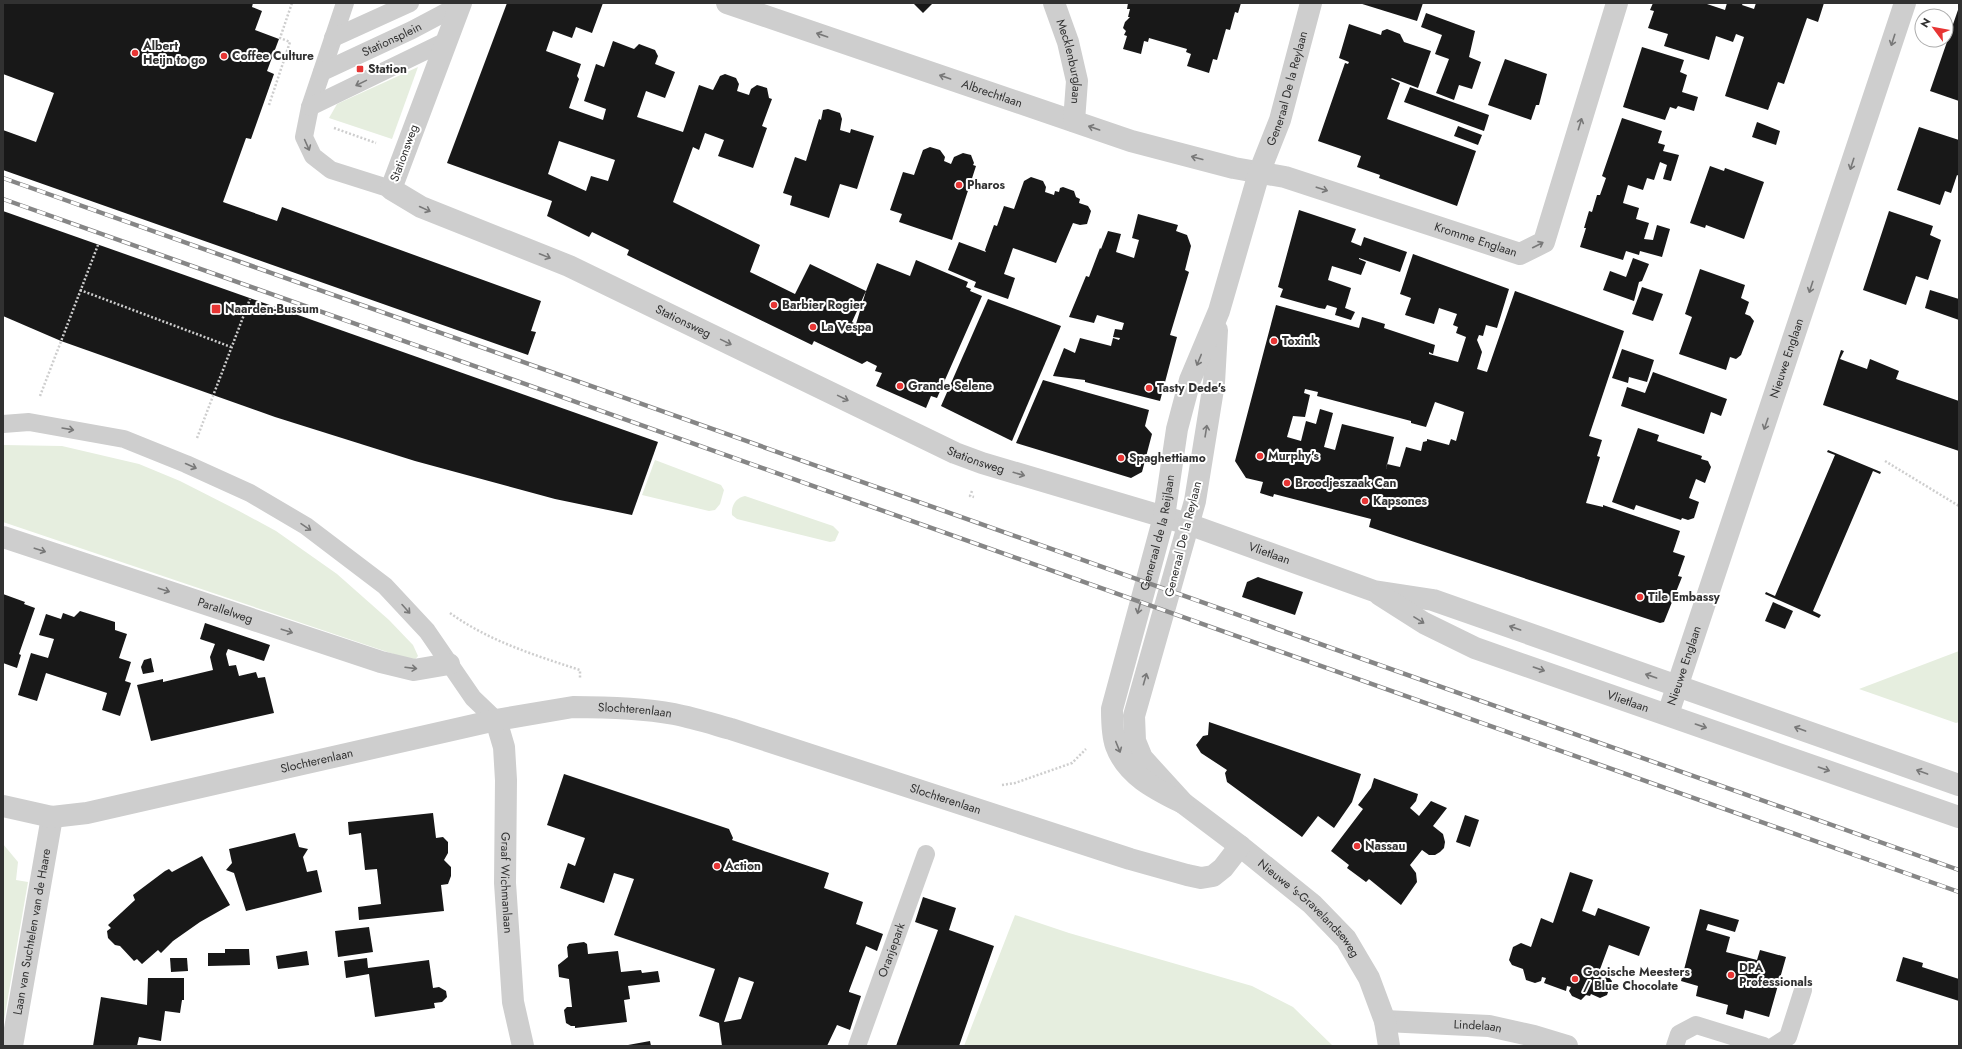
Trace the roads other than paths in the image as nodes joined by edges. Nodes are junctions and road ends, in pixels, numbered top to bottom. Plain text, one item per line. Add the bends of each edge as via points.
1 (345, 3) edge
2 (410, 3) edge
3 (461, 3) edge
4 (728, 3) edge
5 (1054, 3) edge
6 (1312, 3) edge
7 (1616, 3) edge
8 (1905, 3) edge
9 (333, 38) junction
10 (446, 41) junction
11 (322, 72) junction
12 (310, 107) junction
13 (1074, 120) junction
14 (1259, 173) junction
15 (391, 189) junction
16 (1219, 311) junction
17 (3, 424) edge
18 (1164, 517) junction
19 (1188, 524) junction
20 (3, 538) edge
21 (1374, 591) junction
22 (450, 664) junction
23 (1679, 686) junction
24 (1112, 709) joint
25 (1668, 714) junction
26 (1134, 716) joint
27 (496, 720) junction
28 (1959, 785) edge
29 (1183, 803) junction
30 (3, 806) edge
31 (52, 817) junction
32 (1959, 817) edge
33 (1240, 846) junction
34 (926, 854) dead end
35 (1803, 990) dead end
36 (1385, 1021) junction
37 (12, 1046) edge
38 (523, 1046) edge
39 (857, 1046) edge
40 (1389, 1046) edge
41 (1567, 1046) edge
42 (1675, 1046) edge
43 (1764, 1046) edge
44 (1774, 1046) edge

1 - 9 lane
2 - 9 lane, Stationsplein
3 - 10 street, Stationsweg
3 - 11 lane, Stationsplein via 412,30
13 -> 4 street, Albrechtlaan
5 - 13 street, Mecklenburglaan via 1068,42 1077,81
6 - 14 street, Generaal De la Reylaan via 1280,120
14 -> 7 street, Kromme Englaan via 1285,177 1520,254 1544,242
8 -> 23 street, Nieuwe Englaan
9 - 11 lane
10 -> 12 lane
10 - 15 street, Stationsweg
11 - 12 lane
12 -> 15 lane via 304,137 313,156 331,170
14 -> 13 street, Albrechtlaan via 1131,141
14 - 16 street, Generaal de la Reijlaan
15 -> 18 street, Stationsweg via 421,208 569,266 956,453
16 -> 18 street, Generaal de la Reijlaan via 1190,380 1180,417
19 -> 16 street, Generaal De la Reylaan via 1195,501 1214,383
17 -> 22 lane via 29,422 124,439 250,493 306,526 385,586 426,631
18 - 19 street, Vlietlaan
18 -> 24 street, Generaal de la Reijlaan
19 - 21 street, Vlietlaan
26 -> 19 street, Generaal De la Reylaan
20 -> 22 street, Parallelweg via 381,662 414,670
23 -> 21 street, Vlietlaan via 1433,600
21 -> 25 street, Vlietlaan via 1424,623 1475,648
22 - 27 lane via 473,698
23 - 25 street, Nieuwe Englaan
28 -> 23 street, Vlietlaan
24 -> 29 street, Nieuwe 's-Gravelandseweg via 1112,728 1116,746 1129,768 1150,787
25 -> 32 street, Vlietlaan
26 - 29 street, Nieuwe 's-Gravelandseweg via 1135,741 1142,758
27 - 31 street, Slochterenlaan via 87,813
27 - 33 street, Slochterenlaan via 572,707 674,714 732,729 1130,859 1201,878 1213,876 1223,868
27 - 38 street, Graaf Wichmanlaan via 504,747 505,883 514,1002
29 - 33 street, Nieuwe 's-Gravelandseweg
30 - 31 street, Slochterenlaan
31 - 37 street, Laan van Suchtelen van de Haare
33 - 36 street, Nieuwe 's-Gravelandseweg via 1312,904 1346,939 1369,978
34 - 39 lane, Oranjepark
35 - 44 lane via 1788,1037
36 - 40 street, Nieuwe 's-Gravelandseweg
36 - 41 street, Lindelaan via 1489,1026
42 - 43 lane via 1679,1034 1696,1025

